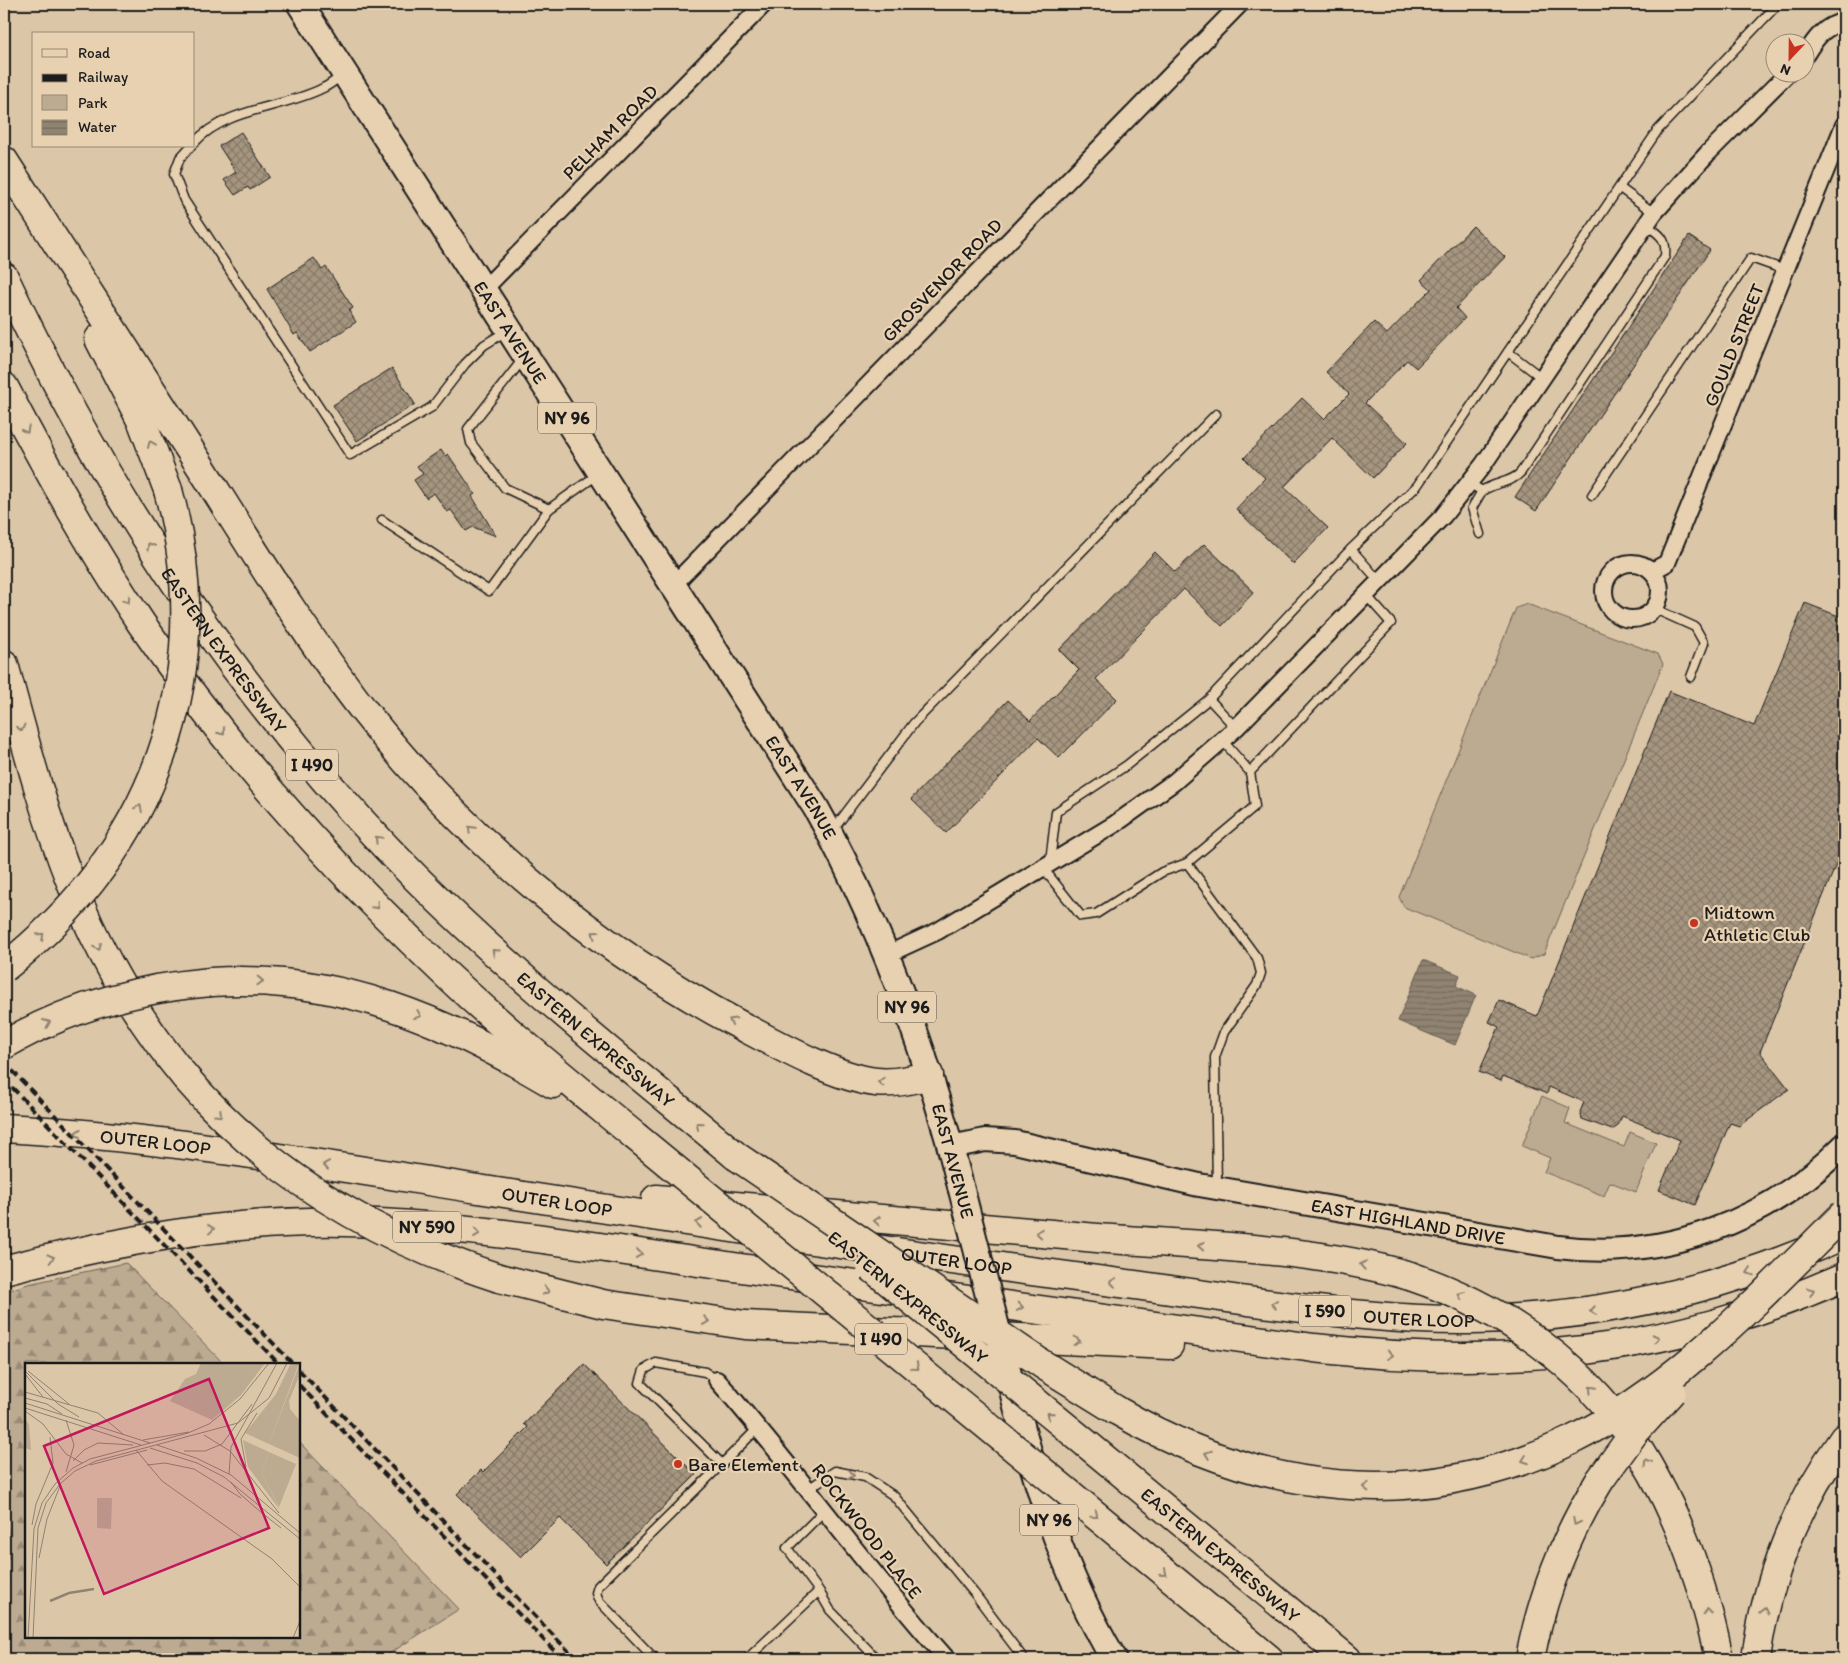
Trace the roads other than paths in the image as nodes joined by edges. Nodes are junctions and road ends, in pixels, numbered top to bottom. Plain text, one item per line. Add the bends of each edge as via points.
1 (300, 4) edge
2 (764, 4) edge
3 (1240, 4) edge
4 (1778, 4) edge
5 (1844, 22) edge
6 (1816, 41) edge
7 (346, 73) junction
8 (1779, 82) edge
9 (1844, 125) edge
10 (195, 142) edge
11 (189, 148) edge
12 (4, 161) edge
13 (1620, 188) junction
14 (1650, 219) junction
15 (1785, 270) junction
16 (4, 277) edge
17 (485, 288) junction
18 (510, 329) junction
19 (1508, 352) junction
20 (527, 355) junction
21 (1542, 378) junction
22 (4, 387) edge
23 (1216, 414) dead end
24 (601, 472) junction
25 (1475, 487) junction
26 (1592, 495) dead end
27 (549, 509) junction
28 (382, 520) dead end
29 (1480, 534) dead end
30 (1351, 549) junction
31 (1652, 571) junction
32 (1379, 581) junction
33 (673, 586) junction
34 (1366, 595) junction
35 (1655, 609) junction
36 (4, 664) edge
37 (1690, 677) dead end
38 (1208, 699) junction
39 (1236, 728) junction
40 (1222, 740) junction
41 (1250, 772) junction
42 (830, 834) junction
43 (1187, 863) junction
44 (1046, 866) junction
45 (888, 954) junction
46 (4, 968) edge
47 (4, 1045) edge
48 (929, 1075) junction
49 (4, 1128) edge
50 (635, 1136) junction
51 (1844, 1145) edge
52 (951, 1147) junction
53 (736, 1156) junction
54 (374, 1172) junction
55 (1217, 1188) junction
56 (1844, 1214) edge
57 (1844, 1235) edge
58 (799, 1239) joint
59 (4, 1270) edge
60 (1844, 1277) edge
61 (851, 1283) joint
62 (1730, 1327) junction
63 (1351, 1352) junction
64 (717, 1380) joint
65 (759, 1427) junction
66 (1844, 1438) edge
67 (722, 1464) junction
68 (808, 1490) junction
69 (824, 1511) junction
70 (819, 1591) junction
71 (1231, 1628) junction
72 (655, 1659) edge
73 (747, 1659) edge
74 (877, 1659) edge
75 (947, 1659) edge
76 (1024, 1659) edge
77 (1114, 1659) edge
78 (1262, 1659) edge
79 (1269, 1659) edge
80 (1347, 1659) edge
81 (1530, 1659) edge
82 (1719, 1659) edge
83 (1756, 1659) edge

1 - 7 main road, EAST AVENUE / NY 96
2 - 17 street, PELHAM ROAD
3 - 33 street, GROSVENOR ROAD
4 - 13 lane via 1658,130
5 - 6 street via 1824,30
7 - 10 lane via 323,88 228,119
7 - 17 main road, EAST AVENUE / NY 96
8 - 14 street via 1706,154
9 - 15 street, GOULD STREET
11 - 18 lane via 180,158 174,174 184,200 350,455 432,407 465,364 484,345
46 -> 12 highway, bridge via 62,916 104,866 136,814 163,749 178,689 185,624 180,542 168,490 135,408
48 -> 12 highway via 887,1083 854,1077 730,1020 659,978 586,927 473,831 392,745 315,643
13 - 14 lane
13 - 19 lane
14 - 21 street
14 - 25 lane via 1662,236 1665,256 1521,472 1511,480
15 - 26 lane via 1750,258
15 - 31 street, GOULD STREET via 1668,563
53 -> 16 highway, EASTERN EXPRESSWAY / I 490 via 544,996 442,903 362,822 283,730 198,618 135,523 70,410
17 - 18 main road, EAST AVENUE / NY 96
18 - 20 main road, EAST AVENUE / NY 96
19 - 21 lane
19 - 30 lane via 1417,486
20 - 24 main road, EAST AVENUE / NY 96
20 - 27 lane via 468,429 471,443 505,488
21 - 25 street
22 -> 50 highway, I 490 via 62,496 122,594 201,705 266,787 336,864 433,962
23 - 42 lane via 914,723
24 - 27 lane
24 - 33 main road, EAST AVENUE / NY 96
25 - 29 lane via 1472,508
25 - 32 street
27 - 28 lane via 489,591
30 - 32 lane
30 - 38 lane
31 - 35 street via 1660,586
31 - 35 street via 1636,563 1618,566 1611,572 1604,589 1608,606 1622,618 1640,619
32 - 34 street
33 - 42 main road, EAST AVENUE / NY 96 via 780,748
34 - 39 street
34 - 41 lane via 1391,623
35 - 37 lane via 1695,627 1704,643
36 -> 63 highway, bridge via 59,856 87,924 128,1000 186,1078 246,1139 334,1204 406,1243 440,1258 562,1296 725,1323 783,1329
38 - 39 lane
38 - 44 lane via 1127,765 1056,812
39 - 40 street
40 - 41 lane
40 - 44 street via 1145,804
41 - 43 lane via 1255,806
42 - 45 main road, EAST AVENUE / NY 96
43 - 44 lane via 1162,872 1096,914 1082,916
43 - 55 lane via 1257,958 1261,973 1257,985 1224,1032 1215,1057
44 - 45 street via 938,931
45 - 48 main road, EAST AVENUE / NY 96
47 -> 50 highway, bridge via 101,1002 157,989 211,982 306,986 409,1011 455,1031 516,1063
48 - 52 main road, EAST AVENUE / NY 96
54 -> 49 highway, OUTER LOOP / NY 590 via 134,1139
50 -> 71 highway, I 490, bridge
51 - 55 street, EAST HIGHLAND DRIVE via 1802,1183 1747,1216 1687,1239 1626,1249 1558,1247
52 - 55 street, EAST HIGHLAND DRIVE via 985,1140 1015,1142
52 - 77 main road, EAST AVENUE / NY 96, bridge via 1033,1471 1056,1541 1086,1608
62 -> 53 highway, bridge via 1644,1398 1602,1425 1527,1460 1468,1477 1404,1486 1346,1486 1288,1478 1238,1466 1164,1435 1116,1410 1042,1364
80 -> 53 highway, EASTERN EXPRESSWAY / I 490, bridge
58 -> 54 highway, OUTER LOOP / NY 590
82 -> 54 highway, bridge via 1699,1582 1678,1522 1654,1473 1623,1426 1589,1386 1543,1345 1502,1316 1410,1276 1344,1261 1273,1251 860,1219
56 - 62 highway, bridge
57 -> 58 highway, OUTER LOOP / I 590 via 1746,1274 1680,1294 1576,1313 1472,1320 1403,1319 1334,1312
59 -> 61 highway, OUTER LOOP / NY 590 via 80,1251 174,1234 277,1223 346,1222 504,1236
63 -> 60 highway, OUTER LOOP / I 590 via 1488,1358 1591,1350 1727,1321
61 -> 63 highway, OUTER LOOP / I 590
62 -> 81 highway, bridge via 1634,1433 1600,1480 1560,1556
64 - 65 street, ROCKWOOD PLACE
64 - 67 lane via 705,1372 656,1363 644,1370 640,1383
65 - 67 lane
65 - 68 street, ROCKWOOD PLACE
83 -> 66 highway via 1766,1605 1784,1549 1814,1485
67 - 72 lane via 598,1586 599,1601
68 - 69 street, ROCKWOOD PLACE
68 -> 76 lane via 835,1471 865,1477 894,1496
69 - 70 lane via 787,1548
69 - 75 street, ROCKWOOD PLACE via 900,1607
70 - 73 lane
70 - 74 lane via 830,1610
71 - 78 highway
71 - 79 highway, I 490

